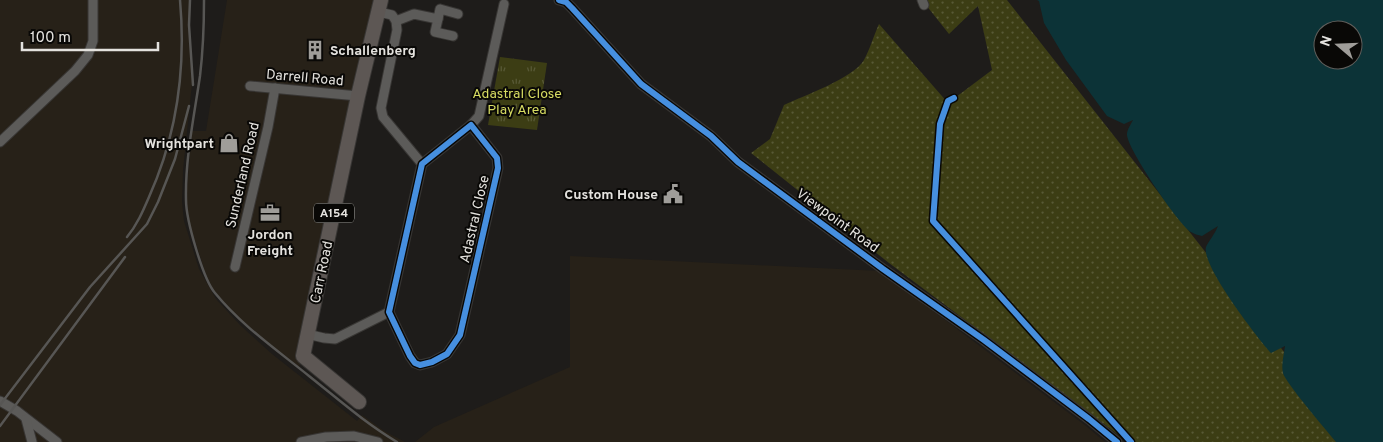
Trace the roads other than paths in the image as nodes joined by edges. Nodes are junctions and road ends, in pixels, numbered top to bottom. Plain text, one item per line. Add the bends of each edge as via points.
1 (94, 0) edge
2 (559, 0) edge
3 (504, 4) dead end
4 (380, 6) edge
5 (458, 14) dead end
6 (438, 19) junction
7 (396, 21) junction
8 (453, 36) dead end
9 (250, 86) dead end
10 (275, 88) junction
11 (358, 96) junction
12 (471, 125) junction
13 (0, 142) edge
14 (422, 164) junction
15 (235, 268) dead end
16 (389, 312) junction
17 (307, 334) junction
18 (0, 401) edge
19 (359, 402) dead end
20 (26, 418) junction
21 (32, 442) edge
22 (57, 442) edge
23 (301, 442) edge
24 (378, 442) edge
25 (1117, 442) edge

1 - 13 street via 93,40 88,55
2 - 25 street, Viewpoint Road via 572,8 640,84 711,136 738,162 984,340
3 - 12 street via 479,116
4 - 7 street
4 - 11 main road, Carr Road / A154
5 - 6 street via 440,9
6 - 7 street via 414,14
6 - 8 street via 435,32
7 - 14 street via 397,30 381,108 383,117
9 - 10 street, Darrell Road
10 - 11 street, Darrell Road
10 - 15 street, Sunderland Road
11 - 17 main road, Carr Road / A154
12 - 14 street
12 - 16 street, Adastral Close via 496,158 498,168 460,335 447,354 420,365 414,363
14 - 16 street
16 - 17 street via 335,339
17 - 19 main road, Carr Road / A154 via 303,356
18 - 20 street
20 - 21 street
20 - 22 street
23 - 24 street via 354,436

